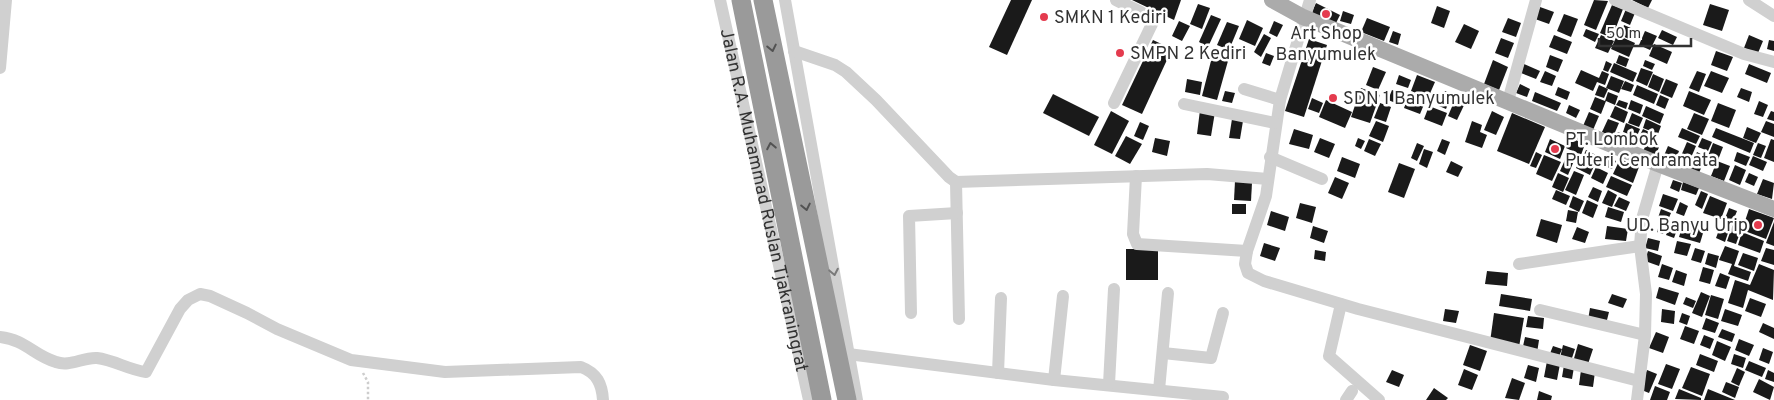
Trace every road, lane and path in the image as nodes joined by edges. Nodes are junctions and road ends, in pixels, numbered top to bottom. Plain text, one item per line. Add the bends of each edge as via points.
1 (6, 0) edge
2 (720, 0) edge
3 (741, 0) edge
4 (763, 0) edge
5 (785, 0) edge
6 (1116, 0) edge
7 (1272, 0) edge
8 (1310, 0) edge
9 (1536, 0) edge
10 (1615, 0) edge
11 (1751, 1) edge
12 (1774, 16) edge
13 (1303, 17) junction
14 (794, 51) junction
15 (1774, 62) edge
16 (0, 68) edge
17 (1244, 89) dead end
18 (1280, 100) junction
19 (1508, 101) junction
20 (1114, 103) dead end
21 (1184, 104) dead end
22 (1275, 124) junction
23 (1270, 157) junction
24 (1658, 164) junction
25 (1136, 176) junction
26 (1268, 179) junction
27 (1322, 179) dead end
28 (956, 182) junction
29 (1774, 209) edge
30 (957, 213) junction
31 (1640, 246) junction
32 (1247, 251) junction
33 (1519, 264) dead end
34 (1114, 289) dead end
35 (1168, 293) dead end
36 (1063, 296) dead end
37 (1001, 298) dead end
38 (1341, 304) junction
39 (1540, 310) dead end
40 (911, 313) dead end
41 (1223, 313) dead end
42 (959, 319) dead end
43 (1645, 335) junction
44 (0, 337) edge
45 (1163, 353) junction
46 (848, 358) junction
47 (351, 360) junction
48 (802, 366) junction
49 (998, 373) junction
50 (1054, 380) junction
51 (1639, 381) junction
52 (1108, 384) junction
53 (1159, 390) junction
54 (1223, 397) dead end
55 (368, 400) edge
56 (603, 400) edge
57 (809, 400) edge
58 (820, 400) edge
59 (847, 400) edge
60 (857, 400) edge
61 (1379, 400) edge
62 (1637, 400) edge

1 - 16 street
2 - 48 street, Jalan R.A. Muhammad Ruslan Tjakraningrat
58 -> 3 highway, Jalan R.A. Muhammad Ruslan Tjakraningrat
4 -> 59 highway, Jalan R.A. Muhammad Ruslan Tjakraningrat
5 - 14 street
6 - 20 street via 1144,14 1152,24
7 - 13 main road
8 - 13 street
9 - 19 street
10 - 15 street via 1744,54
11 - 12 street
13 - 18 street
13 - 19 main road
14 - 28 street via 846,72
14 -> 46 street
17 - 18 street
18 - 22 street
19 - 24 main road
21 - 22 street
22 - 23 street
23 - 26 street
23 - 27 street
24 - 29 main road
24 - 31 street via 1644,206
25 - 26 street via 1207,174
25 - 28 street
25 - 32 street via 1133,234 1137,244
26 - 32 street via 1264,204
28 - 30 street
30 - 40 street via 909,216
30 - 42 street
31 - 33 street
31 - 43 street via 1646,294
32 - 38 street via 1245,268 1251,276
34 - 52 street
35 - 45 street
36 - 50 street
37 - 49 street
38 - 51 street
38 - 61 street via 1329,356
39 - 43 street
41 - 45 street via 1211,358
43 - 51 street
44 - 47 street via 24,343 56,362 66,364 95,358 146,372 180,309 200,294
45 - 53 street
46 - 49 street
46 - 59 highway
46 - 60 street
47 - 55 path via 368,382
47 - 56 street via 445,372 581,367 596,377
48 - 57 street, Jalan R.A. Muhammad Ruslan Tjakraningrat
48 - 58 highway
49 - 50 street
50 - 52 street
51 - 62 street
52 - 53 street
53 - 54 street

